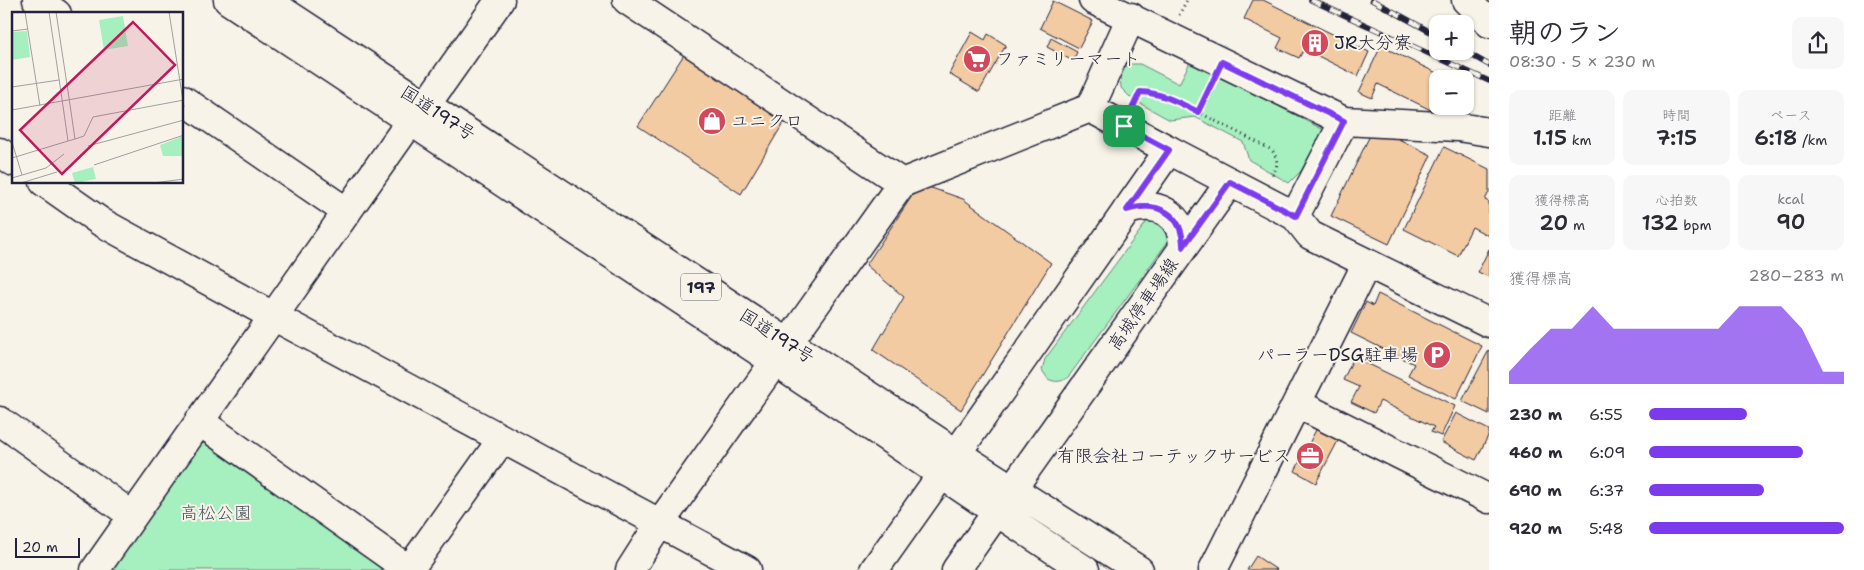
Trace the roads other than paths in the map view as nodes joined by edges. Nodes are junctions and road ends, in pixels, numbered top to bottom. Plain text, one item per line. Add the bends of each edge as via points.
1 (37, 0) edge
2 (228, 0) edge
3 (266, 0) edge
4 (500, 0) edge
5 (628, 0) edge
6 (1093, 0) edge
7 (1466, 0) edge
8 (54, 12) edge
9 (1131, 17) junction
10 (1489, 23) edge
11 (184, 100) edge
12 (1090, 108) junction
13 (418, 114) junction
14 (1344, 121) junction
15 (1489, 132) edge
16 (1169, 150) junction
17 (0, 152) edge
18 (12, 161) edge
19 (1230, 182) junction
20 (902, 183) junction
21 (47, 184) edge
22 (1127, 210) junction
23 (347, 212) junction
24 (1296, 216) junction
25 (1183, 247) junction
26 (1367, 263) junction
27 (273, 316) junction
28 (1489, 323) edge
29 (782, 353) junction
30 (1298, 404) junction
31 (0, 421) edge
32 (199, 421) junction
33 (502, 439) junction
34 (949, 464) junction
35 (1013, 489) junction
36 (1489, 499) edge
37 (996, 512) junction
38 (133, 516) junction
39 (660, 523) junction
40 (94, 570) edge
41 (409, 570) edge
42 (630, 570) edge
43 (747, 570) edge
44 (874, 570) edge
45 (956, 570) edge
46 (1085, 570) edge
47 (1139, 570) edge
48 (1213, 570) edge

1 - 8 main road
2 - 13 main road, 国道197号 / 197
3 - 13 main road, 国道197号 / 197
4 - 13 main road
5 - 20 main road
6 - 9 main road
7 - 10 main road
9 - 12 main road
9 - 14 main road
11 - 23 main road
12 - 16 main road
12 - 20 main road
13 - 23 main road
13 - 29 main road, 国道197号 / 197
14 - 15 main road via 1458,127
14 - 24 main road
16 - 19 main road
16 - 22 main road
17 - 18 main road
19 - 24 main road
19 - 25 main road, 高城停車場線
20 - 29 main road
21 - 27 main road via 102,222
22 - 25 main road via 1138,206 1167,212 1178,223 1183,234
22 - 34 main road
23 - 27 main road
24 - 26 main road via 1310,235
25 - 35 main road, 高城停車場線
26 - 28 main road
26 - 30 main road
27 - 32 main road
27 - 33 main road
29 - 34 main road, 国道197号 / 197
29 - 39 main road
30 - 36 main road
30 - 48 main road
31 - 38 main road
32 - 38 main road
32 - 41 main road
33 - 39 main road
33 - 41 main road
34 - 35 main road, 国道197号 / 197
34 - 37 main road, 国道197号 / 197
34 - 44 main road
35 - 37 main road, 高城停車場線
35 - 47 main road, 国道197号 / 197
37 - 45 main road, 高城停車場線
37 - 46 main road, 国道197号 / 197
38 - 40 main road
39 - 42 main road
39 - 43 main road

